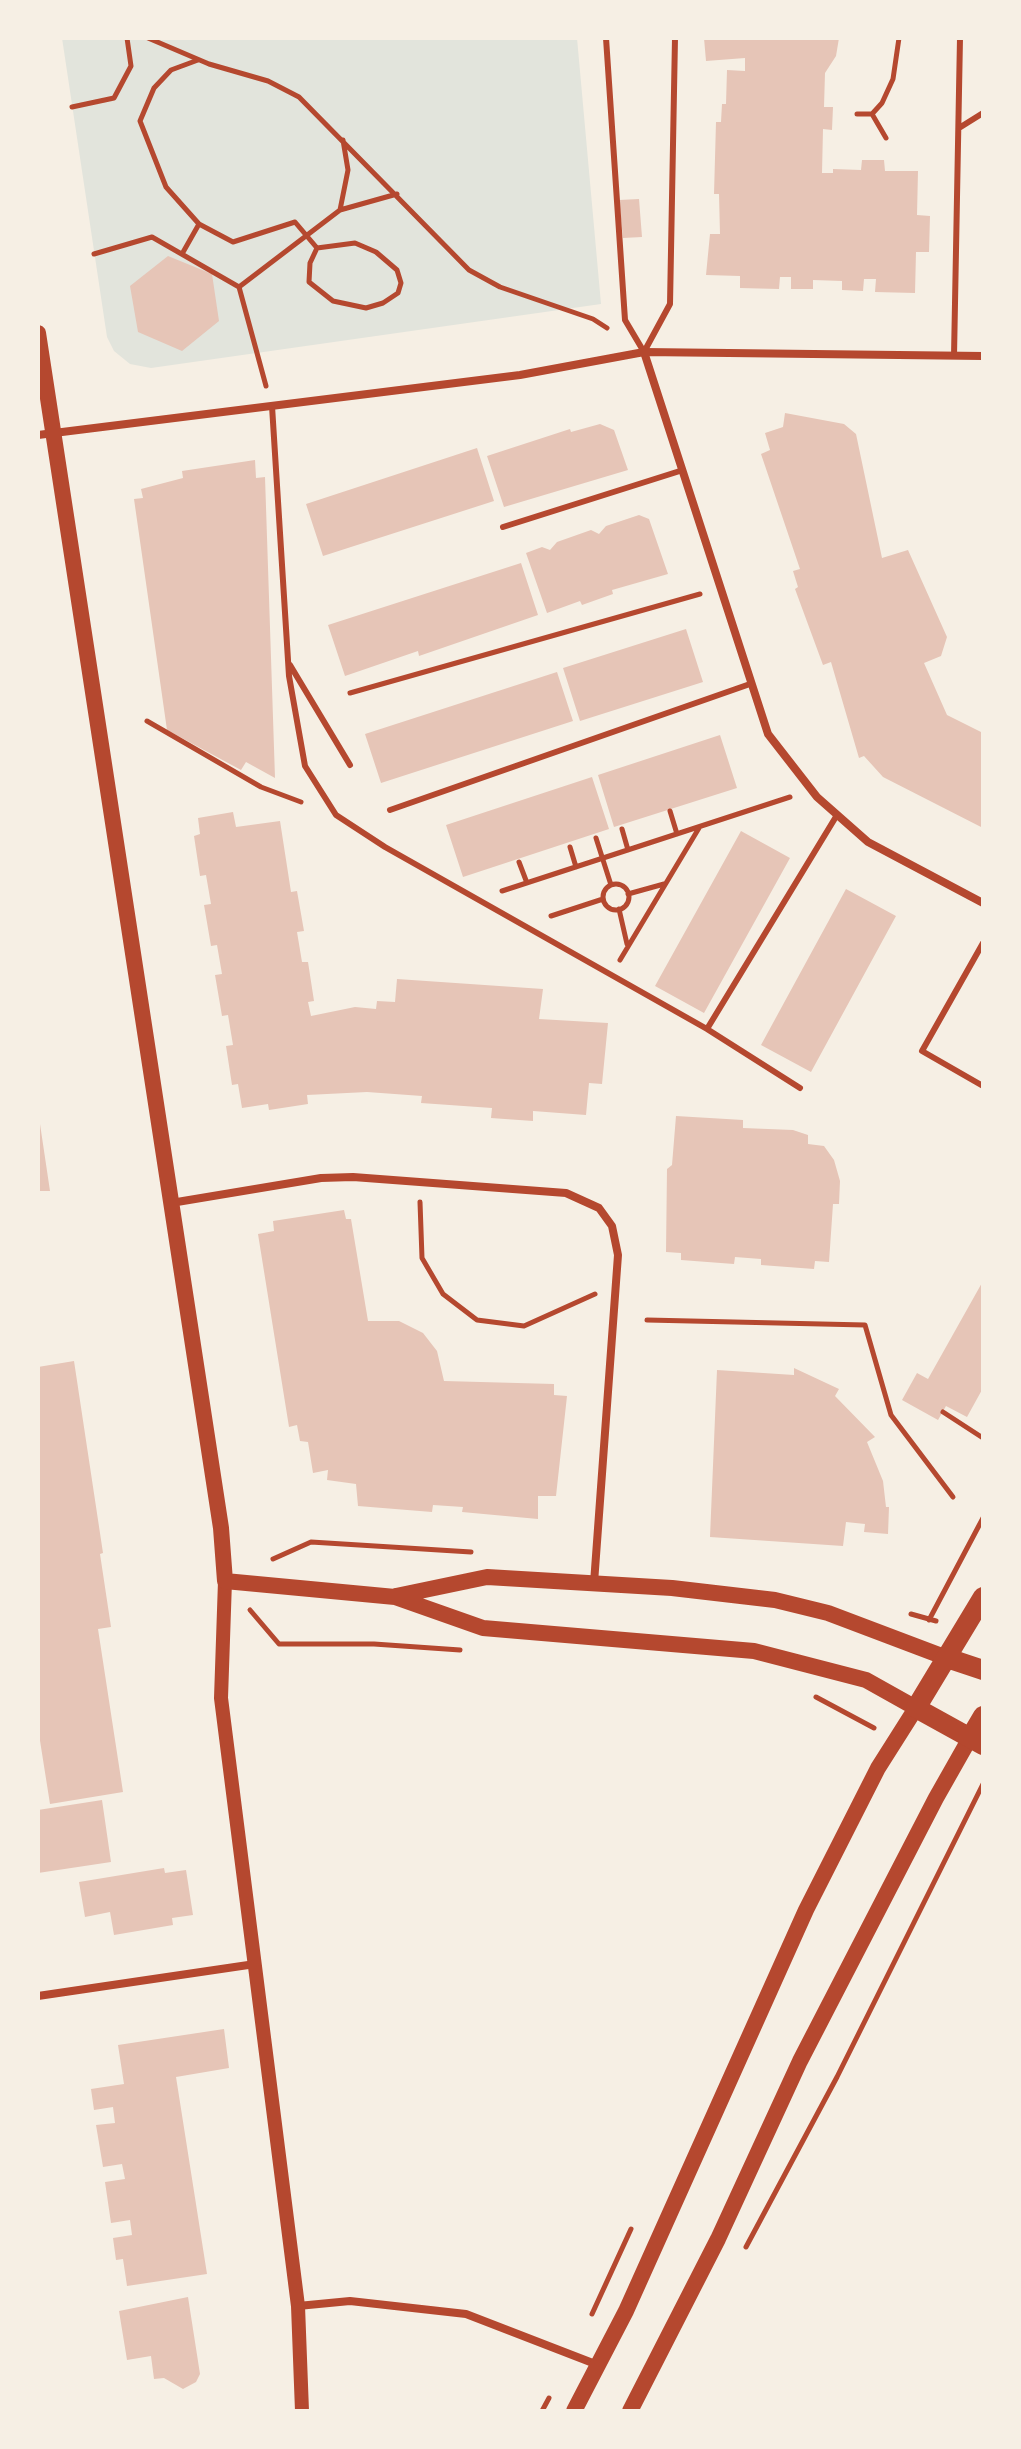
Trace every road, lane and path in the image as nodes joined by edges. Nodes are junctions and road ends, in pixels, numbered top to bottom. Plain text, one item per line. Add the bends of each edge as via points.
1 (127, 38) edge
2 (148, 38) edge
3 (606, 38) edge
4 (675, 38) edge
5 (899, 38) edge
6 (960, 38) edge
7 (199, 60) junction
8 (72, 107) dead end
9 (983, 113) edge
10 (857, 114) dead end
11 (872, 114) junction
12 (958, 128) junction
13 (343, 138) junction
14 (886, 138) dead end
15 (397, 194) junction
16 (340, 210) junction
17 (199, 224) junction
18 (306, 235) junction
19 (317, 248) junction
20 (94, 254) dead end
21 (182, 254) junction
22 (239, 287) junction
23 (38, 333) edge
24 (644, 352) junction
25 (954, 356) junction
26 (983, 356) edge
27 (272, 406) junction
28 (45, 434) edge
29 (683, 470) junction
30 (503, 527) dead end
31 (720, 589) junction
32 (289, 664) junction
33 (750, 684) junction
34 (350, 693) dead end
35 (147, 721) dead end
36 (350, 765) dead end
37 (811, 790) junction
38 (390, 810) dead end
39 (670, 811) dead end
40 (336, 815) junction
41 (837, 815) junction
42 (699, 827) junction
43 (622, 829) dead end
44 (677, 834) junction
45 (596, 838) dead end
46 (570, 847) dead end
47 (628, 850) junction
48 (601, 859) junction
49 (519, 862) dead end
50 (576, 867) junction
51 (527, 883) junction
52 (664, 884) junction
53 (611, 885) junction
54 (628, 894) junction
55 (471, 896) junction
56 (603, 899) junction
57 (983, 903) edge
58 (619, 909) junction
59 (522, 925) junction
60 (983, 943) edge
61 (627, 945) junction
62 (612, 974) junction
63 (707, 1029) junction
64 (983, 1086) edge
65 (800, 1088) dead end
66 (419, 1181) junction
67 (171, 1203) junction
68 (615, 1284) junction
69 (647, 1320) dead end
70 (943, 1412) dead end
71 (983, 1438) edge
72 (953, 1497) dead end
73 (983, 1518) edge
74 (484, 1553) dead end
75 (225, 1581) junction
76 (594, 1583) junction
77 (395, 1597) junction
78 (983, 1597) edge
79 (941, 1600) dead end
80 (947, 1658) junction
81 (983, 1670) edge
82 (916, 1708) junction
83 (983, 1716) edge
84 (977, 1742) edge
85 (983, 1784) edge
86 (255, 1964) junction
87 (38, 1996) edge
88 (744, 2251) dead end
89 (298, 2306) junction
90 (598, 2365) junction
91 (302, 2411) edge
92 (574, 2411) edge
93 (630, 2411) edge

1 - 8 path via 131,66 114,98
2 - 7 path
3 - 24 lane via 625,320
4 - 24 lane via 670,304
5 - 11 path via 893,79
6 - 12 lane
7 - 13 path via 268,81 299,97
7 - 17 path via 171,70 154,88 140,121 166,187
9 - 12 lane
10 - 11 path
11 - 14 path
12 - 25 lane
13 - 15 path
13 - 16 path via 348,170
15 - 16 path
15 - 24 path via 469,270 500,287 593,319
16 - 18 path
17 - 18 path via 233,242 295,222
17 - 21 path
18 - 19 path
18 - 22 path
19 - 19 path via 309,282 333,301 366,308 398,293 397,270 376,252 355,243
20 - 21 path via 152,237
21 - 22 path
22 - 27 path
23 - 28 main road
24 - 25 street
24 - 27 street via 520,375
24 - 29 street
25 - 26 street
27 - 28 street
27 - 32 lane
28 - 67 main road
29 - 30 lane
29 - 31 street
31 - 33 street
31 - 34 path
32 - 36 lane
32 - 40 lane via 305,766
33 - 37 street via 768,734
33 - 38 lane
35 - 40 path via 261,787
37 - 41 street
37 - 42 path
39 - 44 path
40 - 55 lane
41 - 57 street via 868,842
41 - 63 lane
42 - 44 path
42 - 52 path
43 - 47 path
44 - 47 path
45 - 48 path
46 - 50 path
47 - 48 path
48 - 50 path
48 - 53 path
49 - 51 path
50 - 51 path
51 - 55 path
52 - 54 path
52 - 61 path
53 - 54 path via 620,885
53 - 56 path
54 - 58 path
55 - 59 lane
56 - 58 path
56 - 59 path
58 - 61 path
59 - 62 lane
60 - 64 lane via 922,1051
61 - 62 path
62 - 63 lane
63 - 65 lane
66 - 67 street via 321,1178
66 - 68 street via 585,1199 612,1226 618,1255
66 - 68 path via 422,1258 443,1294 477,1320 524,1326
67 - 75 main road
68 - 76 street
69 - 72 path via 865,1325 891,1415
70 - 71 path
73 - 79 path
74 - 75 path via 311,1542
75 - 77 main road
75 - 86 street via 221,1698
76 - 77 main road via 487,1577
76 - 80 main road via 775,1600 828,1613
77 - 82 main road via 483,1628 704,1644 767,1654 866,1680
78 - 80 main road
80 - 81 main road
80 - 82 main road
82 - 84 main road
82 - 90 main road via 878,1768 806,1910
83 - 84 main road
84 - 93 main road via 936,1798 800,2061 718,2239
85 - 88 path
86 - 87 street
86 - 89 street
89 - 90 street via 350,2301 466,2314
89 - 91 street
90 - 92 main road

